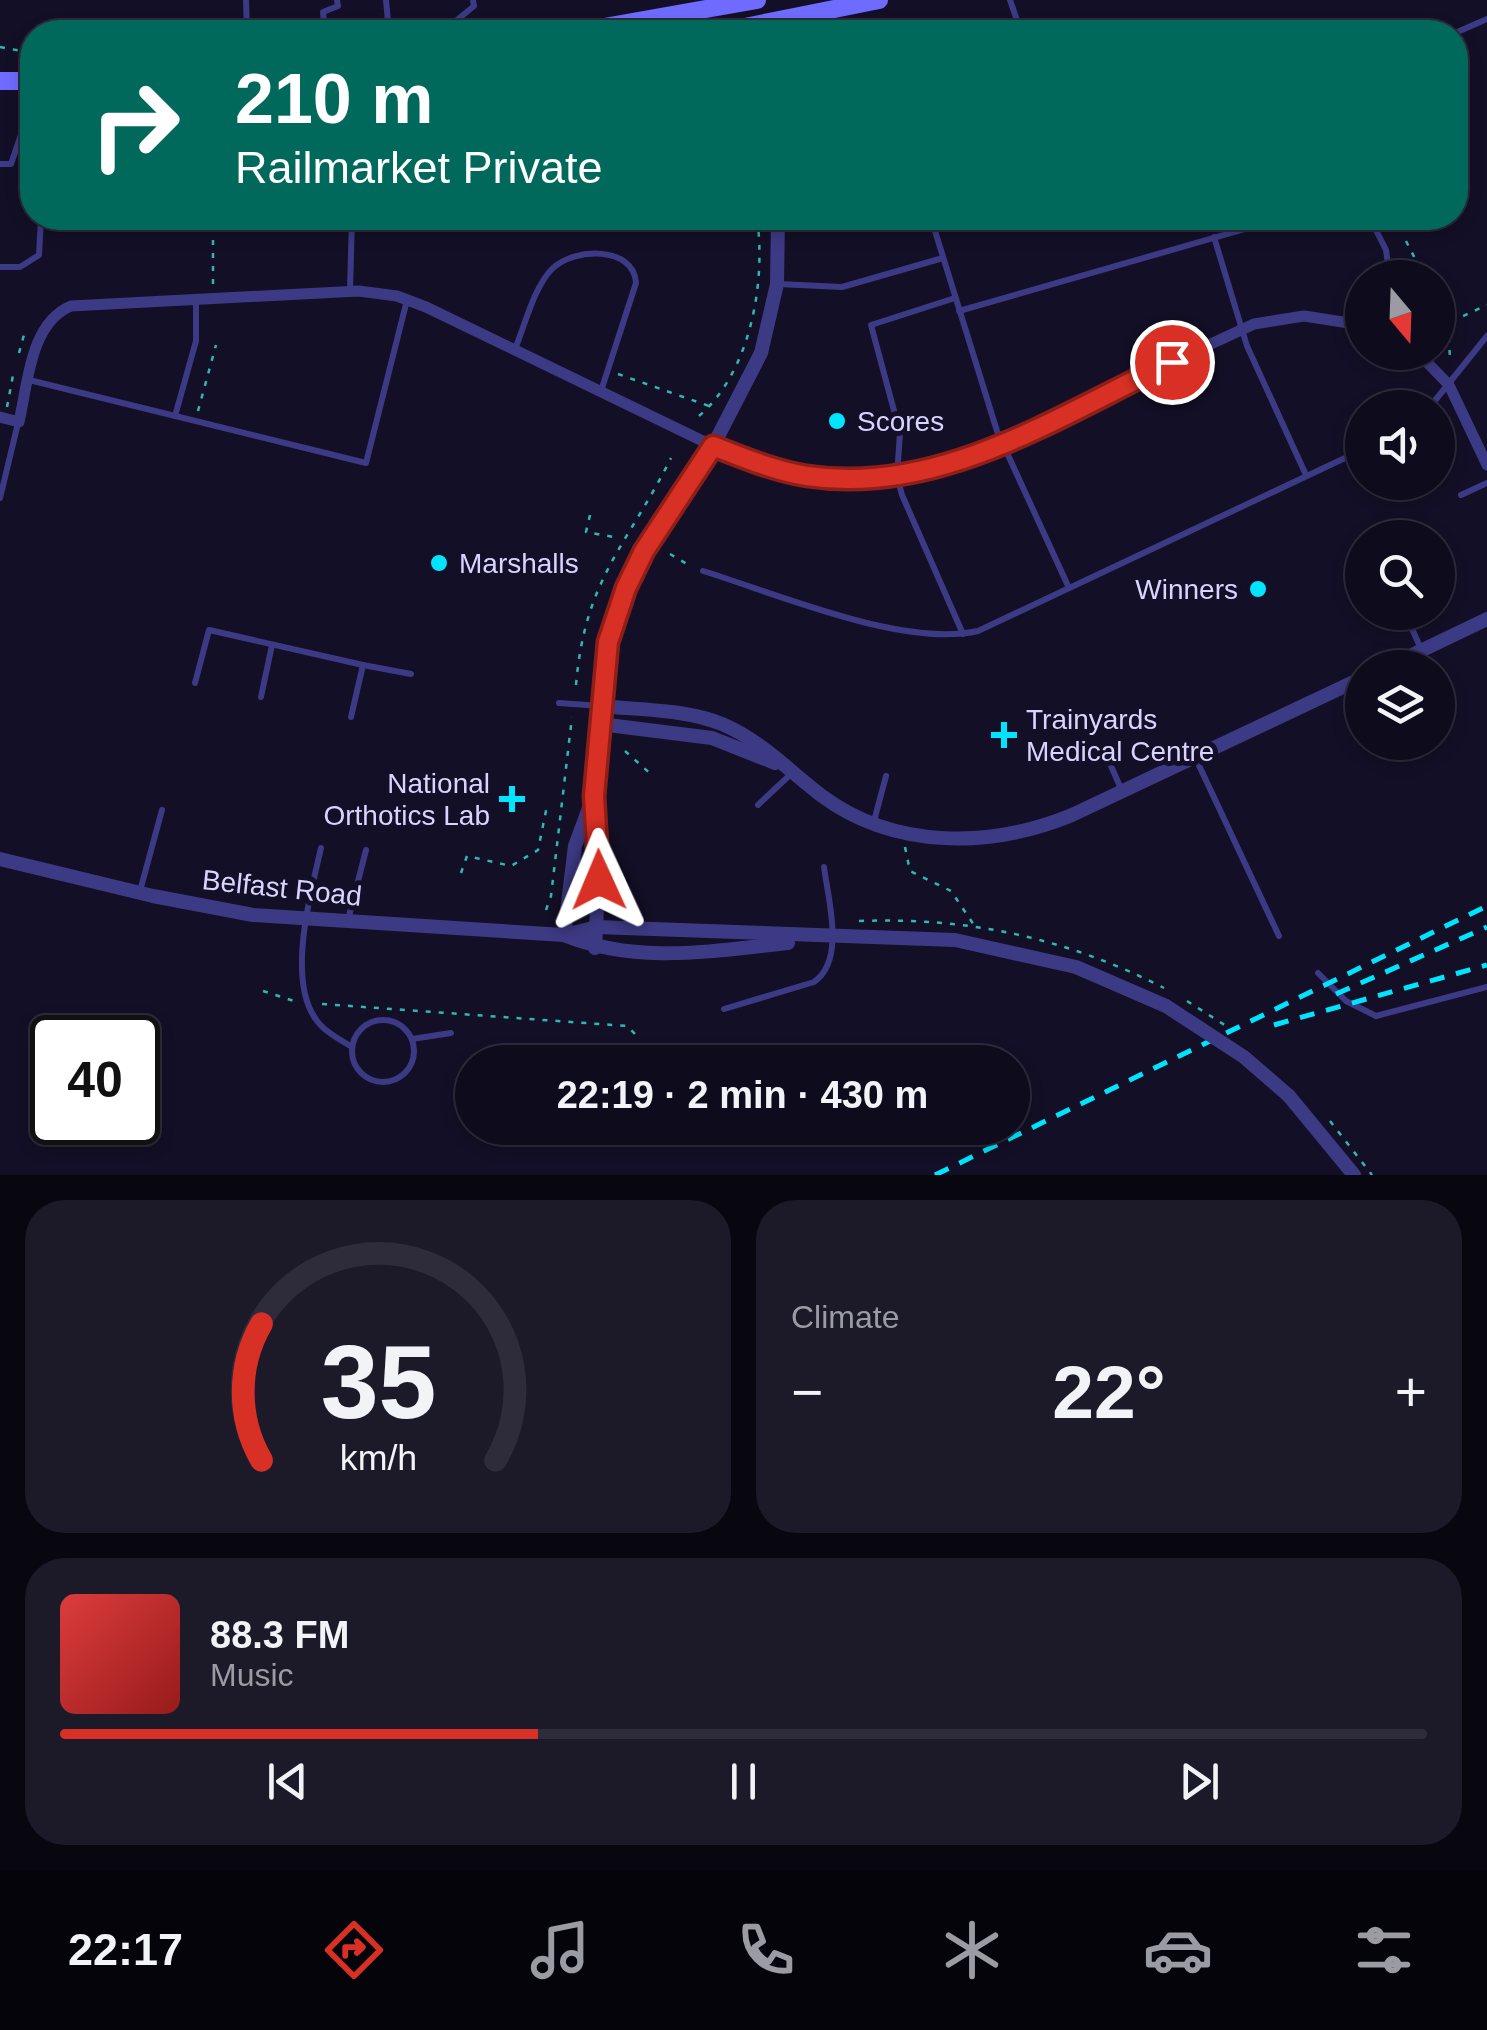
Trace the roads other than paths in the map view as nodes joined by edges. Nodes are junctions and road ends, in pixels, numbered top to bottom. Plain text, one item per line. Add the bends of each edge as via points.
1 (337, 0) edge
2 (473, 0) edge
3 (757, 0) edge
4 (879, 0) edge
5 (737, 4) junction
6 (324, 20) edge
7 (457, 20) edge
8 (645, 20) edge
9 (740, 20) edge
10 (791, 20) edge
11 (20, 138) edge
12 (0, 164) edge
13 (40, 230) edge
14 (352, 230) edge
15 (778, 230) edge
16 (935, 230) edge
17 (1241, 230) edge
18 (1376, 230) edge
19 (1214, 238) junction
20 (943, 258) junction
21 (1387, 260) edge
22 (0, 268) edge
23 (777, 284) junction
24 (350, 291) junction
25 (955, 298) junction
26 (196, 299) junction
27 (407, 299) junction
28 (959, 312) junction
29 (1345, 322) edge
30 (1240, 329) junction
31 (1487, 336) edge
32 (515, 349) junction
33 (1433, 370) edge
34 (29, 380) junction
35 (1448, 386) junction
36 (1445, 390) edge
37 (601, 391) junction
38 (175, 416) junction
39 (0, 417) edge
40 (19, 422) junction
41 (1002, 444) junction
42 (713, 446) junction
43 (1345, 458) edge
44 (1487, 465) edge
45 (1306, 475) junction
46 (897, 476) junction
47 (1487, 482) edge
48 (1461, 495) dead end
49 (0, 498) edge
50 (702, 571) road end
51 (1069, 588) junction
52 (1487, 619) edge
53 (1413, 630) edge
54 (963, 634) junction
55 (272, 644) junction
56 (1422, 650) joint
57 (363, 665) junction
58 (411, 674) dead end
59 (195, 683) dead end
60 (1345, 686) edge
61 (261, 697) dead end
62 (559, 703) dead end
63 (601, 706) junction
64 (351, 717) dead end
65 (600, 724) junction
66 (1104, 750) dead end
67 (1196, 758) junction
68 (794, 772) junction
69 (886, 776) dead end
70 (1122, 792) junction
71 (594, 796) junction
72 (758, 806) dead end
73 (162, 810) dead end
74 (874, 820) junction
75 (321, 848) dead end
76 (366, 850) dead end
77 (0, 859) edge
78 (824, 867) dead end
79 (140, 893) junction
80 (305, 918) junction
81 (348, 921) junction
82 (596, 927) junction
83 (564, 935) junction
84 (1279, 936) dead end
85 (833, 938) junction
86 (596, 948) junction
87 (1318, 973) dead end
88 (1487, 987) edge
89 (724, 1009) dead end
90 (451, 1033) dead end
91 (412, 1040) junction
92 (352, 1047) junction
93 (1354, 1175) edge

1 - 6 lane via 338,6 323,12
2 - 7 lane
3 - 5 main road
4 - 10 main road
5 - 8 main road
5 - 9 street
11 - 12 lane via 11,164
13 - 22 lane via 39,255 20,268
14 - 24 lane
15 - 23 street
16 - 20 lane
17 - 19 lane
18 - 21 lane
19 - 28 lane
19 - 30 lane
20 - 23 lane via 854,285
20 - 25 lane
23 - 42 street via 761,353
24 - 26 street
24 - 27 street
25 - 28 lane
25 - 46 lane via 871,325 900,433
26 - 34 street via 62,310 42,331
26 - 38 lane via 196,341
27 - 32 street
27 - 38 lane via 366,463
28 - 41 lane
29 - 30 street via 1304,316
30 - 41 street
30 - 45 lane
31 - 35 lane
32 - 37 street
32 - 37 lane via 556,266 609,254 624,258 636,283
33 - 35 street
34 - 38 lane
34 - 40 street
35 - 36 lane
35 - 44 street
37 - 42 street
39 - 40 street
40 - 49 lane
41 - 46 street
41 - 51 lane
42 - 46 street via 805,476
42 - 63 street via 626,588 608,642
43 - 45 lane
45 - 51 lane
46 - 54 lane
47 - 48 lane
50 - 54 lane via 898,628
51 - 54 lane
52 - 56 street
53 - 56 lane
55 - 57 lane
55 - 59 lane via 209,630
55 - 61 lane
57 - 58 lane
57 - 64 lane
60 - 67 street
62 - 63 lane
63 - 65 street
63 - 68 street via 720,723
65 - 68 street via 712,738
65 - 71 street
66 - 70 lane
67 - 70 street
67 - 84 lane
68 - 72 lane
68 - 74 street via 838,806
69 - 74 lane
70 - 74 street via 1004,838 947,839
71 - 82 street via 600,849
71 - 83 street via 575,846
73 - 79 lane
75 - 80 lane
76 - 81 lane
77 - 79 street, Belfast Road
78 - 85 lane
79 - 80 street, Belfast Road
80 - 81 street, Belfast Road
80 - 92 lane via 303,980 313,1017
81 - 83 street, Belfast Road
82 - 83 street, Belfast Road
82 - 85 street, Belfast Road
82 - 86 street
83 - 86 street, Belfast Road
85 - 86 street, Belfast Road via 684,954
85 - 89 lane via 820,979
85 - 93 street, Belfast Road, bridge via 920,938 1015,950 1076,967 1166,1006 1289,1096
87 - 88 lane via 1346,1001 1376,1016
90 - 91 lane
91 - 92 lane via 395,1023 379,1020 364,1027
91 - 92 lane via 412,1064 387,1082 358,1070

